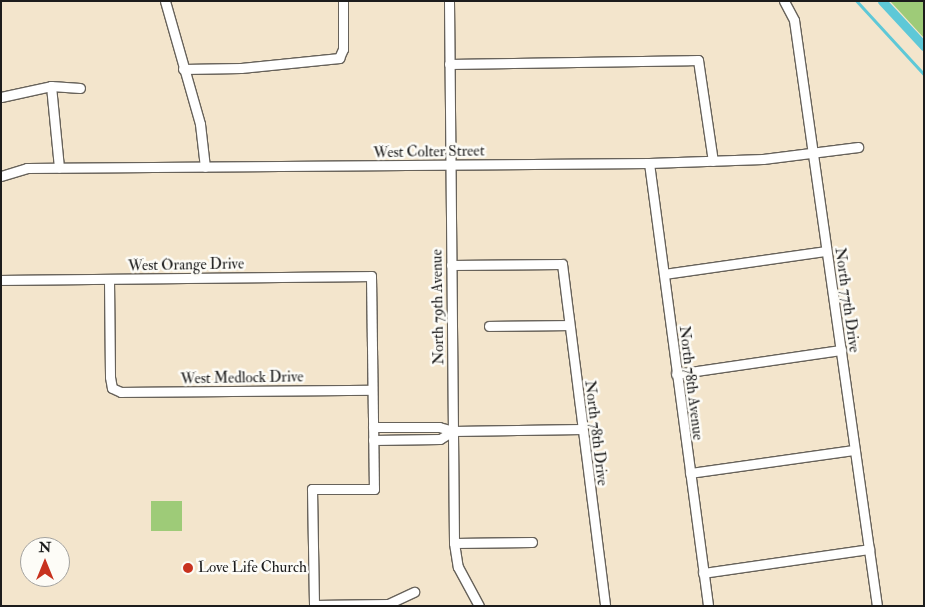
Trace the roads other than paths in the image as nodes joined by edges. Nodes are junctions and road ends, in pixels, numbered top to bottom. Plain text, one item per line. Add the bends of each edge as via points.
1 (165, 1) edge
2 (343, 1) edge
3 (449, 1) edge
4 (784, 1) edge
5 (449, 64) junction
6 (183, 69) junction
7 (52, 86) junction
8 (80, 88) dead end
9 (1, 97) edge
10 (858, 148) dead end
11 (813, 154) junction
12 (714, 161) junction
13 (649, 163) junction
14 (450, 165) junction
15 (205, 167) junction
16 (59, 168) junction
17 (1, 176) edge
18 (826, 251) junction
19 (451, 265) junction
20 (664, 274) junction
21 (1, 280) edge
22 (109, 280) junction
23 (569, 325) junction
24 (489, 326) dead end
25 (841, 350) junction
26 (676, 374) junction
27 (372, 390) junction
28 (373, 427) junction
29 (582, 429) junction
30 (453, 430) junction
31 (373, 440) junction
32 (854, 450) junction
33 (690, 473) junction
34 (532, 542) dead end
35 (454, 543) junction
36 (869, 549) junction
37 (703, 573) junction
38 (414, 592) dead end
39 (314, 606) edge
40 (479, 606) edge
41 (605, 606) edge
42 (708, 606) edge
43 (877, 606) edge

1 - 6 street
2 - 6 street via 343,49 339,58 240,68
3 - 5 street, North 79th Avenue
4 - 11 street, North 77th Drive via 794,20
5 - 12 street via 698,60
5 - 14 street, North 79th Avenue
6 - 15 street via 201,130
7 - 8 street
7 - 9 street
7 - 16 street
10 - 11 street, West Colter Street
11 - 12 street, West Colter Street
11 - 18 street, North 77th Drive
12 - 13 street, West Colter Street
13 - 14 street, West Colter Street
13 - 20 street, North 78th Avenue
14 - 15 street, West Colter Street
14 - 19 street, North 79th Avenue
15 - 16 street, West Colter Street
16 - 17 street, West Colter Street via 21,169
18 - 20 street
18 - 25 street, North 77th Drive
19 - 23 street, North 78th Drive via 562,264
19 - 30 street, North 79th Avenue
20 - 26 street, North 78th Avenue
21 - 22 street, West Orange Drive
22 - 27 street, West Medlock Drive via 112,388 121,392
22 - 27 street, West Orange Drive via 371,276
23 - 24 street
23 - 29 street, North 78th Drive
25 - 26 street
25 - 32 street, North 77th Drive
26 - 33 street, North 78th Avenue
27 - 28 street
28 - 30 street
28 - 31 street
29 - 30 street
29 - 41 street, North 78th Drive
30 - 31 street via 440,439
30 - 35 street, North 79th Avenue
31 - 39 street via 374,489 312,489
32 - 33 street
32 - 36 street, North 77th Drive
33 - 37 street, North 78th Avenue
34 - 35 street
35 - 40 street, North 79th Avenue via 458,567
36 - 37 street
36 - 43 street, North 77th Drive
37 - 42 street, North 78th Avenue
38 - 39 street via 388,604

